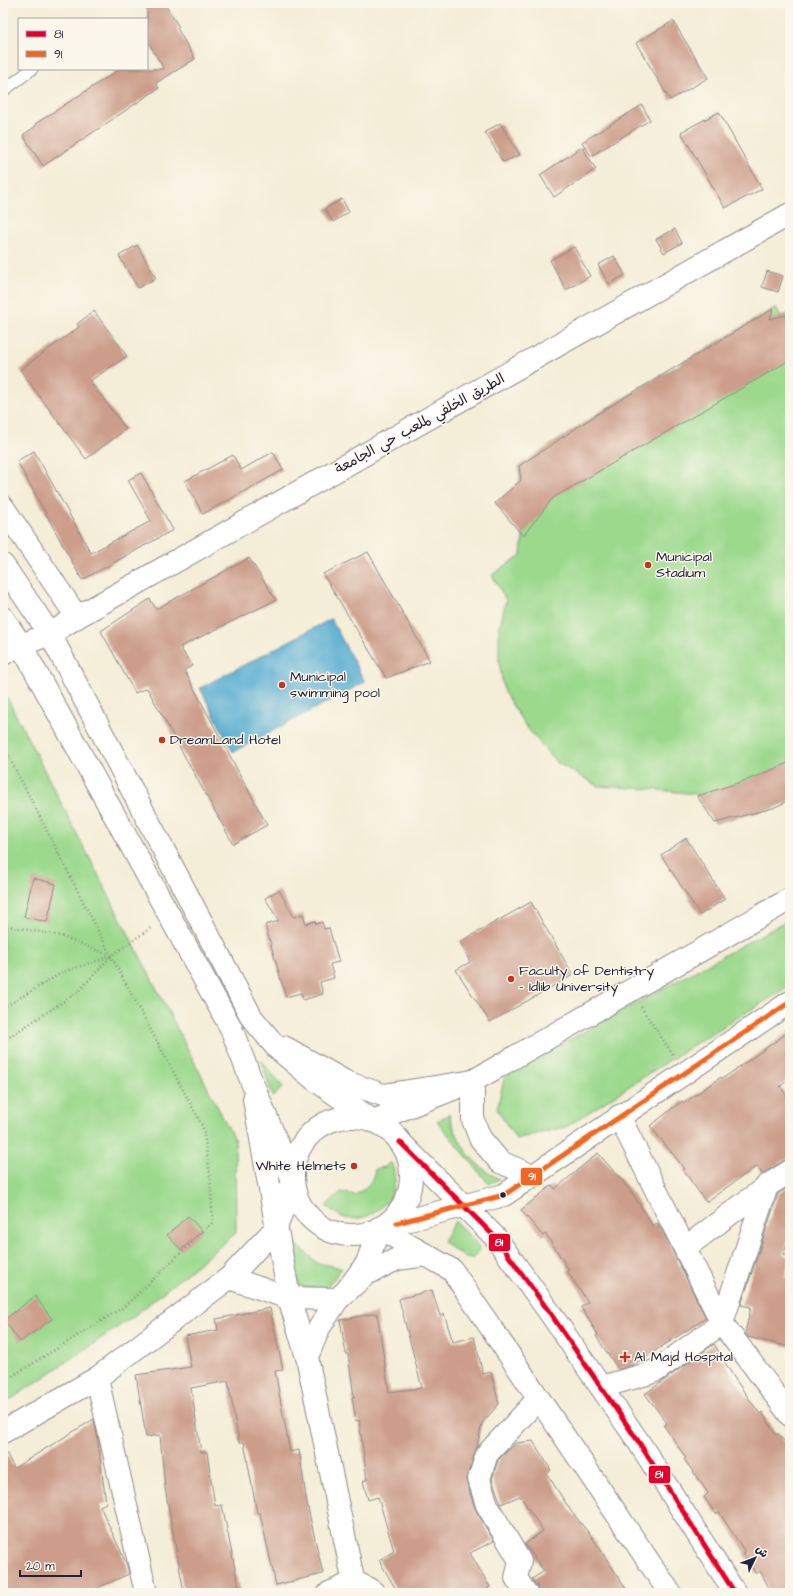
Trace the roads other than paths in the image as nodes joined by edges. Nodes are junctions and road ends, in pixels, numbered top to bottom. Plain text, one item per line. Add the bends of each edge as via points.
1 (31, 70) edge
2 (3, 91) edge
3 (790, 214) edge
4 (3, 507) edge
5 (3, 565) edge
6 (78, 617) junction
7 (3, 618) edge
8 (50, 634) junction
9 (11, 647) edge
10 (790, 899) edge
11 (790, 1002) edge
12 (268, 1037) junction
13 (251, 1080) junction
14 (473, 1081) junction
15 (619, 1116) junction
16 (373, 1121) junction
17 (400, 1142) junction
18 (790, 1170) edge
19 (533, 1176) junction
20 (293, 1181) junction
21 (767, 1186) junction
22 (504, 1195) junction
23 (463, 1206) junction
24 (276, 1228) junction
25 (379, 1228) junction
26 (496, 1238) junction
27 (685, 1248) junction
28 (427, 1255) junction
29 (229, 1278) junction
30 (289, 1298) junction
31 (338, 1299) junction
32 (722, 1323) junction
33 (307, 1357) junction
34 (97, 1378) junction
35 (601, 1387) junction
36 (538, 1400) junction
37 (790, 1415) edge
38 (3, 1432) edge
39 (355, 1587) edge
40 (146, 1593) edge
41 (329, 1593) edge
42 (374, 1593) edge
43 (526, 1593) edge
44 (670, 1593) edge
45 (735, 1593) edge

1 - 2 lane
3 - 6 street, الطريق الخلفي لملعب حي الجامعة
4 - 6 street
5 - 8 street
6 - 8 street, الطريق الخلفي لملعب حي الجامعة
7 - 9 street
8 - 9 street, الطريق الخلفي لملعب حي الجامعة
8 - 12 street via 252,1018
9 - 13 street via 169,914 231,1028
10 - 14 street
11 - 15 street
12 - 14 street via 346,1082 383,1095
12 - 16 street via 277,1048 314,1079
13 - 20 street
13 - 24 street
14 - 16 street
14 - 19 street via 473,1120 480,1138 500,1162
15 - 19 street
15 - 27 street
16 - 17 street via 392,1133
16 - 20 street via 361,1117 343,1118 315,1129 299,1149
17 - 23 street
17 - 25 street via 409,1164 409,1189 405,1200 390,1220
18 - 21 street
19 - 22 street
20 - 24 street
20 - 25 street via 299,1202 313,1220 323,1227 345,1234 368,1232
21 - 27 street
21 - 32 street
22 - 23 street
22 - 26 street via 492,1206 490,1216
23 - 25 street
23 - 26 street
24 - 29 street
24 - 30 street
25 - 28 street
25 - 31 street via 367,1263
26 - 35 street
27 - 32 street
28 - 31 street via 396,1259 365,1275
28 - 36 street via 452,1270
29 - 30 street
29 - 34 street
30 - 31 street
30 - 33 street
31 - 33 street via 319,1328
32 - 35 street via 657,1370
32 - 37 street
33 - 39 street
34 - 38 street
34 - 40 street
35 - 45 street
36 - 43 street via 487,1454 479,1479 487,1505 520,1561 516,1578
36 - 44 street
39 - 41 street
39 - 42 street via 370,1589

